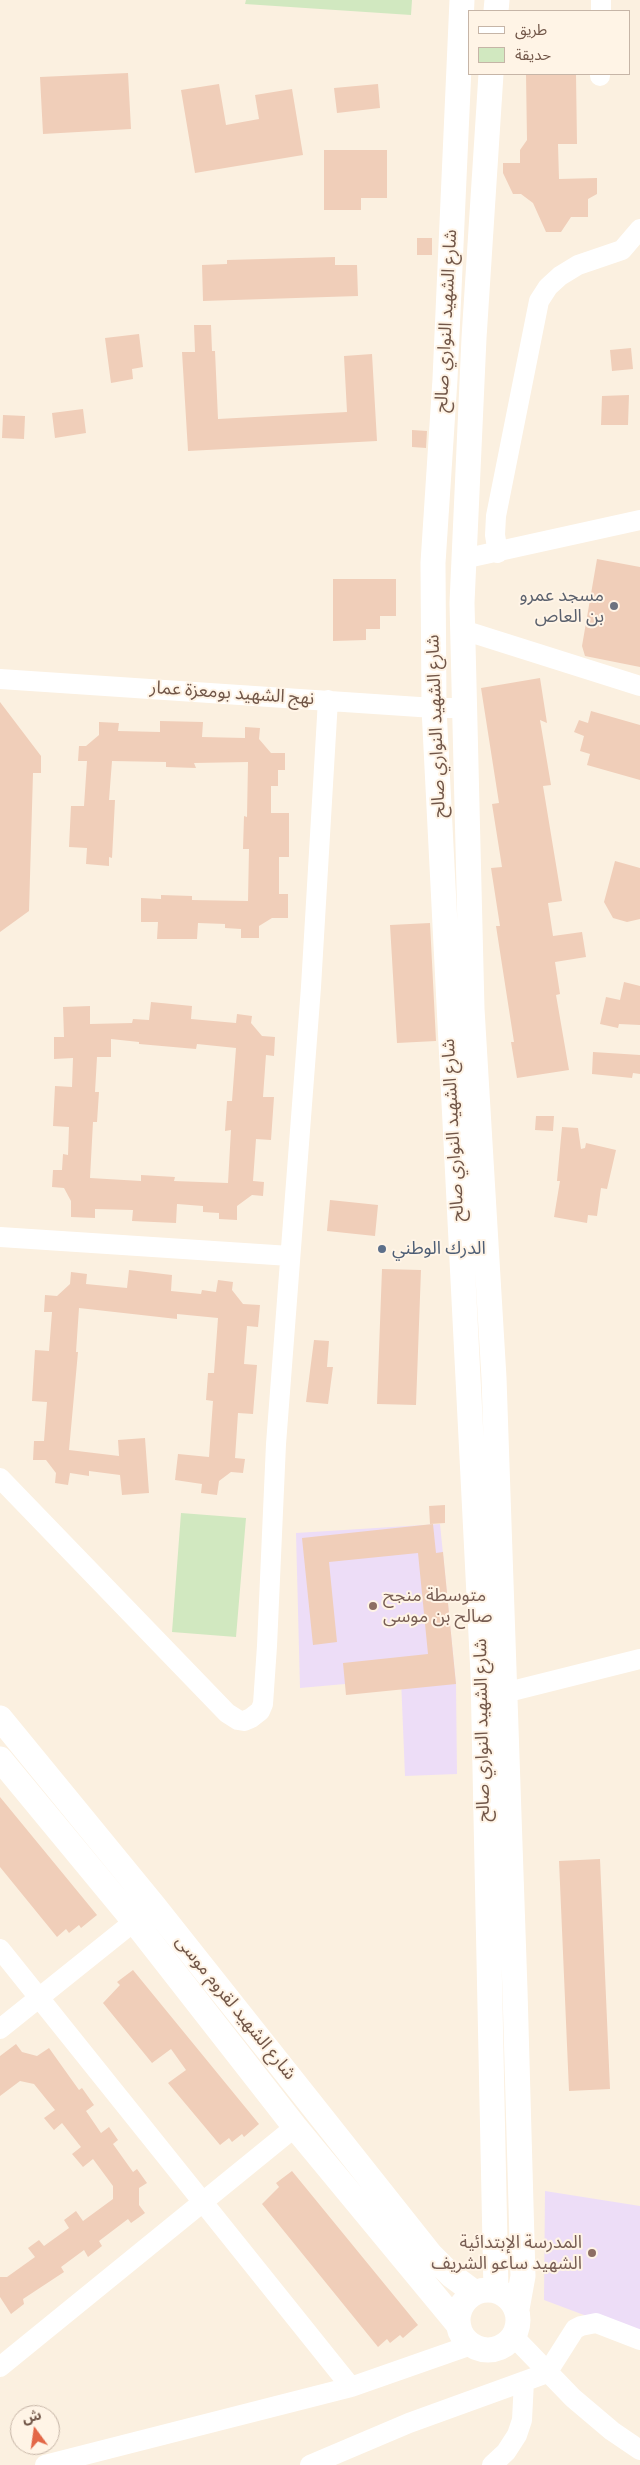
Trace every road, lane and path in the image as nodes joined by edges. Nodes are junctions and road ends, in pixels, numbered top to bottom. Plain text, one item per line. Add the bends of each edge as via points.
1 (462, 0) edge
2 (491, 75) edge
3 (640, 229) edge
4 (450, 235) junction
5 (480, 236) junction
6 (640, 520) edge
7 (498, 553) junction
8 (463, 560) junction
9 (463, 630) junction
10 (0, 679) edge
11 (640, 686) edge
12 (328, 700) junction
13 (434, 708) junction
14 (464, 708) junction
15 (0, 1238) edge
16 (290, 1256) junction
17 (0, 1478) edge
18 (640, 1659) edge
19 (504, 1693) junction
20 (0, 1718) edge
21 (0, 1759) edge
22 (154, 1906) junction
23 (134, 1921) junction
24 (0, 1949) edge
25 (40, 1997) junction
26 (0, 2029) edge
27 (295, 2127) junction
28 (203, 2200) junction
29 (486, 2292) junction
30 (517, 2309) junction
31 (457, 2323) junction
32 (514, 2337) junction
33 (640, 2340) edge
34 (471, 2346) junction
35 (0, 2367) edge
36 (547, 2373) junction
37 (524, 2381) junction
38 (351, 2387) junction
39 (511, 2445) junction
40 (640, 2450) edge
41 (45, 2465) edge
42 (310, 2465) edge
43 (492, 2465) edge
44 (516, 2465) edge

1 - 4 street, شارع الشهيد النواري صالح
2 - 5 street, شارع الشهيد النواري صالح
3 - 7 street via 622,250 578,265 560,276 539,301 496,516
4 - 5 street
4 - 13 street, شارع الشهيد النواري صالح via 434,563
5 - 8 street, شارع الشهيد النواري صالح
6 - 7 street
7 - 8 street
8 - 9 street, شارع الشهيد النواري صالح
9 - 11 street
9 - 14 street, شارع الشهيد النواري صالح
10 - 12 street, نهج الشهيد بومعزة عمار
12 - 13 street, نهج الشهيد بومعزة عمار
12 - 16 street via 311,987
13 - 14 street, نهج الشهيد بومعزة عمار
13 - 29 street, شارع الشهيد النواري صالح via 483,1674
14 - 19 street, شارع الشهيد النواري صالح via 472,1009 494,1378
15 - 16 street
16 - 17 street via 276,1444 267,1646 262,1704 256,1716 238,1720 227,1713
18 - 19 street
19 - 30 street, شارع الشهيد النواري صالح via 522,2276
20 - 22 street, شارع الشهيد لقروم موسى
21 - 23 street, شارع الشهيد لقروم موسى
22 - 23 street
22 - 29 street, شارع الشهيد لقروم موسى via 430,2254 451,2275
23 - 25 street
23 - 27 street, شارع الشهيد لقروم موسى
24 - 25 street
25 - 26 street
25 - 28 street
27 - 28 street
27 - 31 street, شارع الشهيد لقروم موسى
28 - 35 street
28 - 38 street
29 - 30 street via 505,2294
29 - 31 street via 462,2305
30 - 32 street via 518,2324
31 - 34 street via 464,2340
32 - 34 street via 507,2344 489,2351
32 - 36 street
33 - 36 street via 596,2323 581,2326 575,2329
34 - 38 street
36 - 37 street
36 - 40 street via 599,2420
37 - 39 street via 522,2420
37 - 42 street via 358,2442
38 - 41 street
39 - 43 street
39 - 44 street

